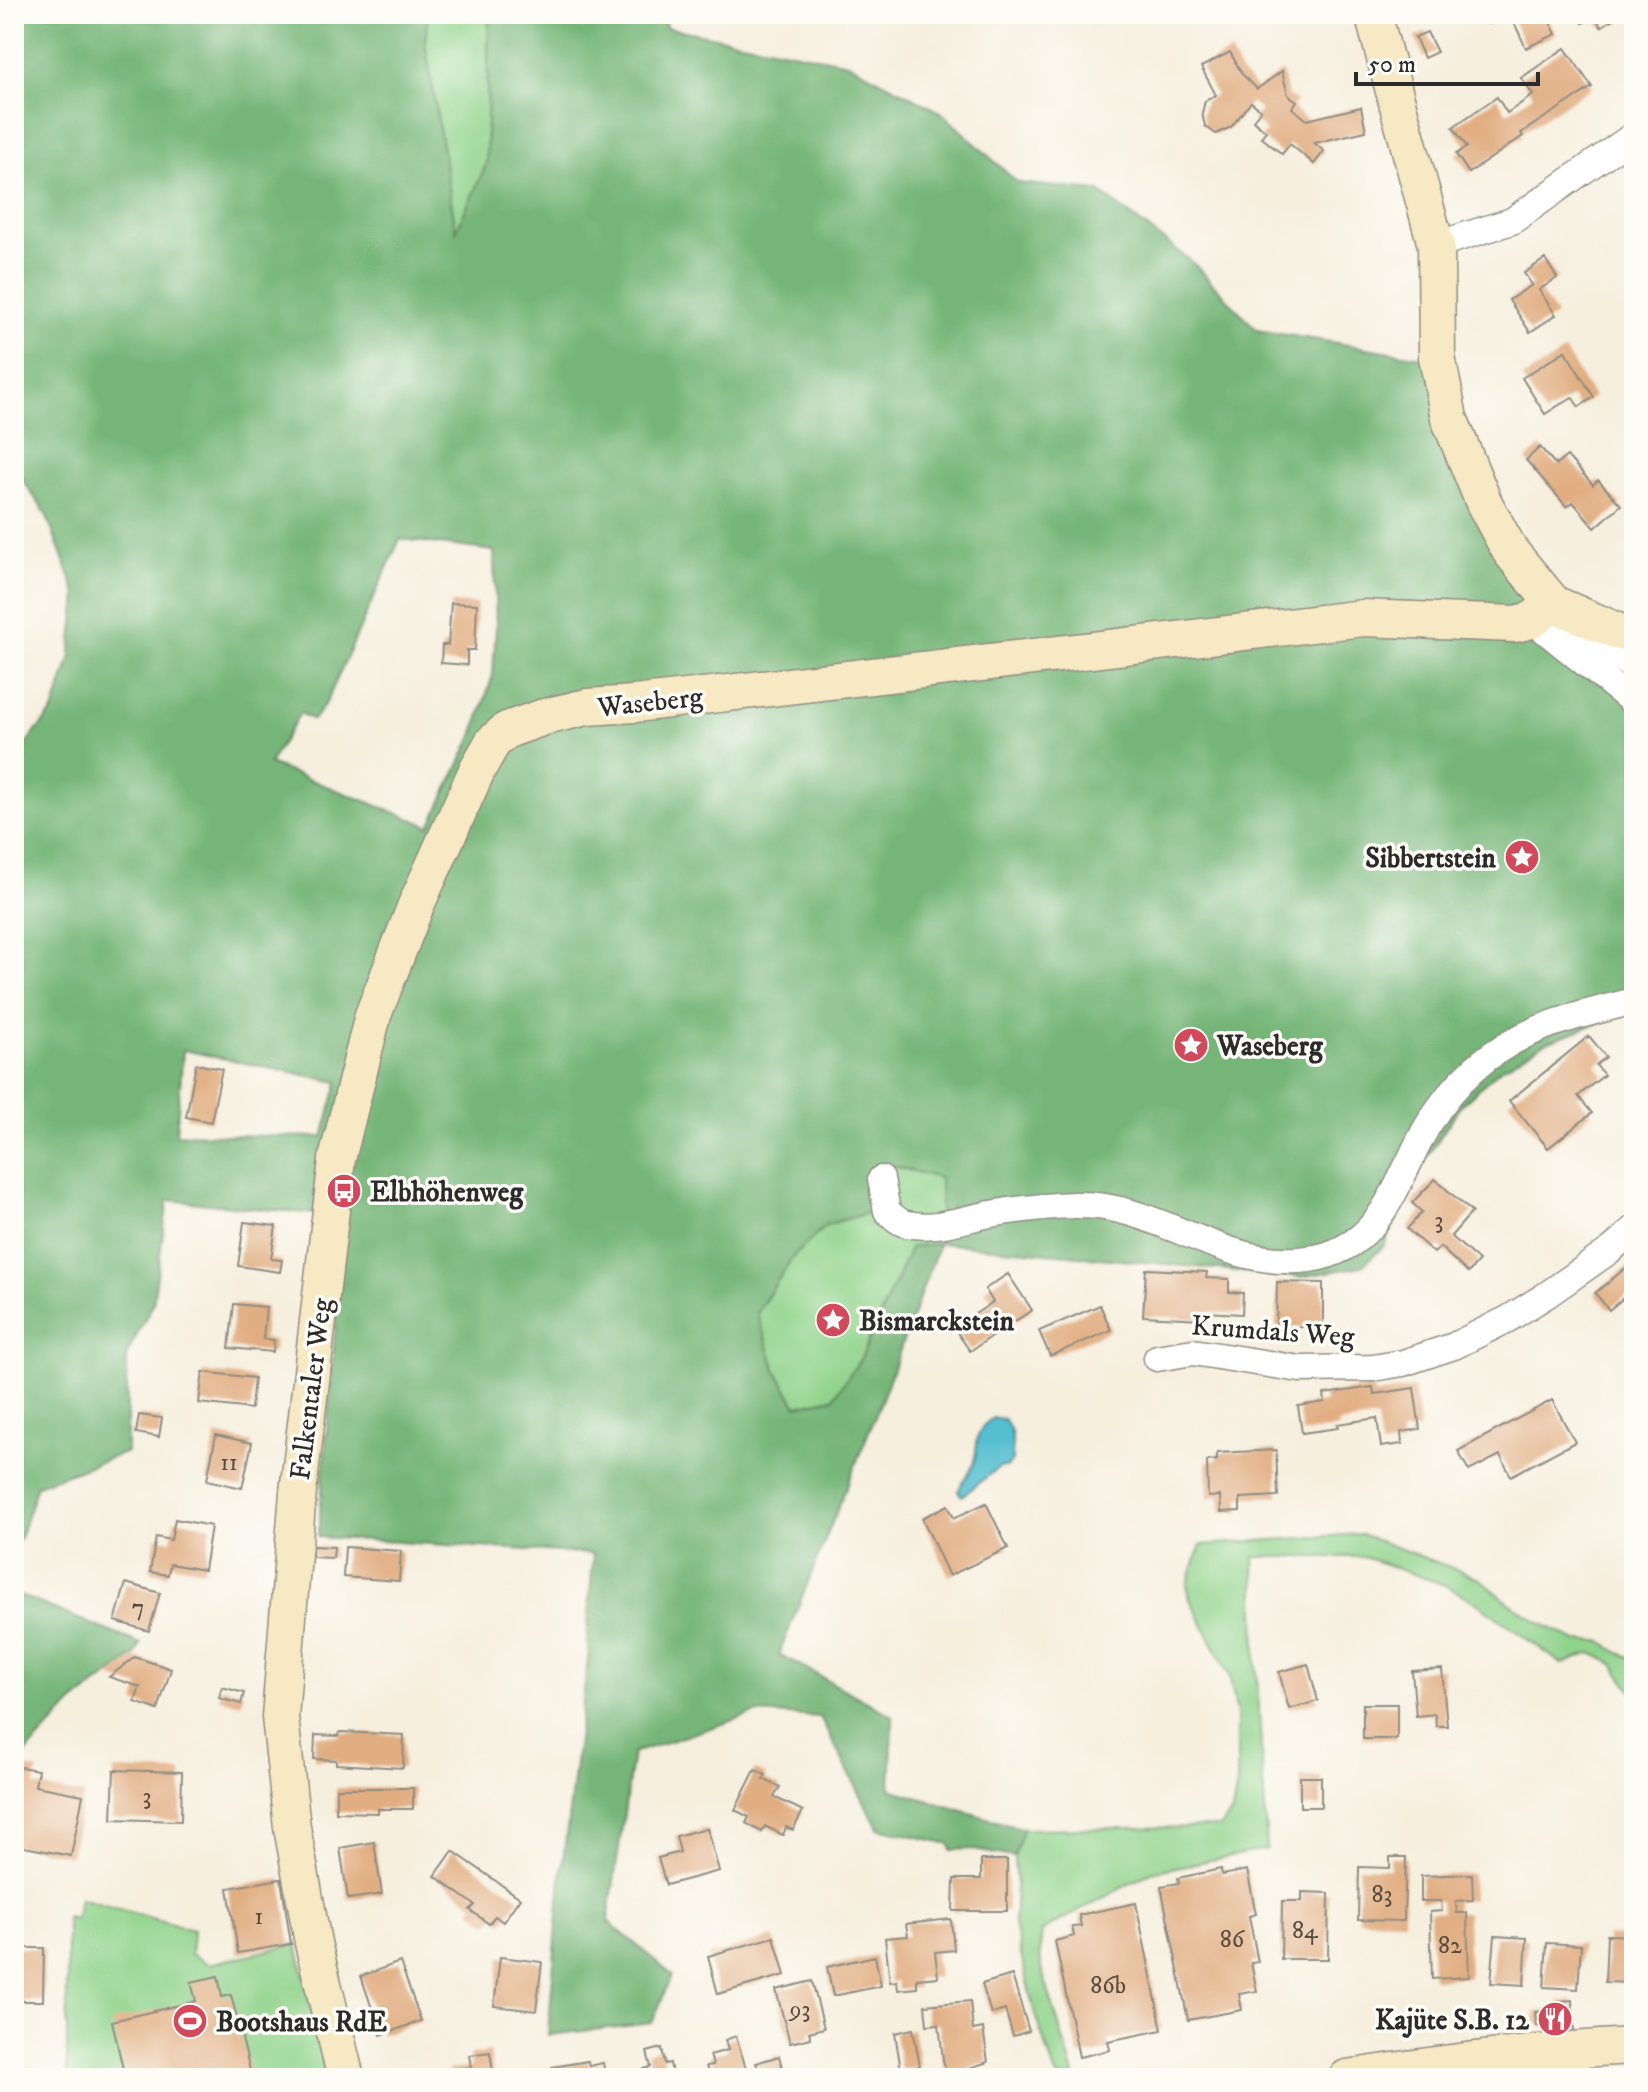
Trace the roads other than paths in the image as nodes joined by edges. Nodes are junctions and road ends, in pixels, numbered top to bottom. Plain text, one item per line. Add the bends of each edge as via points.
1 (1373, 14) edge
2 (1634, 135) edge
3 (1436, 245) junction
4 (1543, 612) junction
5 (1634, 635) edge
6 (1634, 668) edge
7 (1634, 703) edge
8 (507, 730) joint
9 (1634, 1001) edge
10 (881, 1179) dead end
11 (1634, 1229) edge
12 (1157, 1358) dead end
13 (1634, 2046) edge
14 (346, 2078) edge
15 (1347, 2078) edge

1 - 3 street
2 - 3 street via 1512,221
3 - 4 street via 1437,357 1449,418 1484,503
4 - 5 street
4 - 6 street
4 - 7 street
4 - 8 street, Waseberg via 1515,624 1363,618 587,707
8 - 14 street, Falkentaler Weg via 478,768 373,1015 335,1173 298,1492 280,1717 292,1827 313,1943
9 - 10 street via 1545,1026 1492,1053 1449,1095 1429,1124 1381,1216 1366,1233 1325,1256 1262,1259 1106,1206 1023,1209 934,1226 903,1224 887,1211
11 - 12 street, Krumdals Weg via 1508,1319 1454,1346 1403,1363 1300,1369 1193,1352
13 - 15 street

